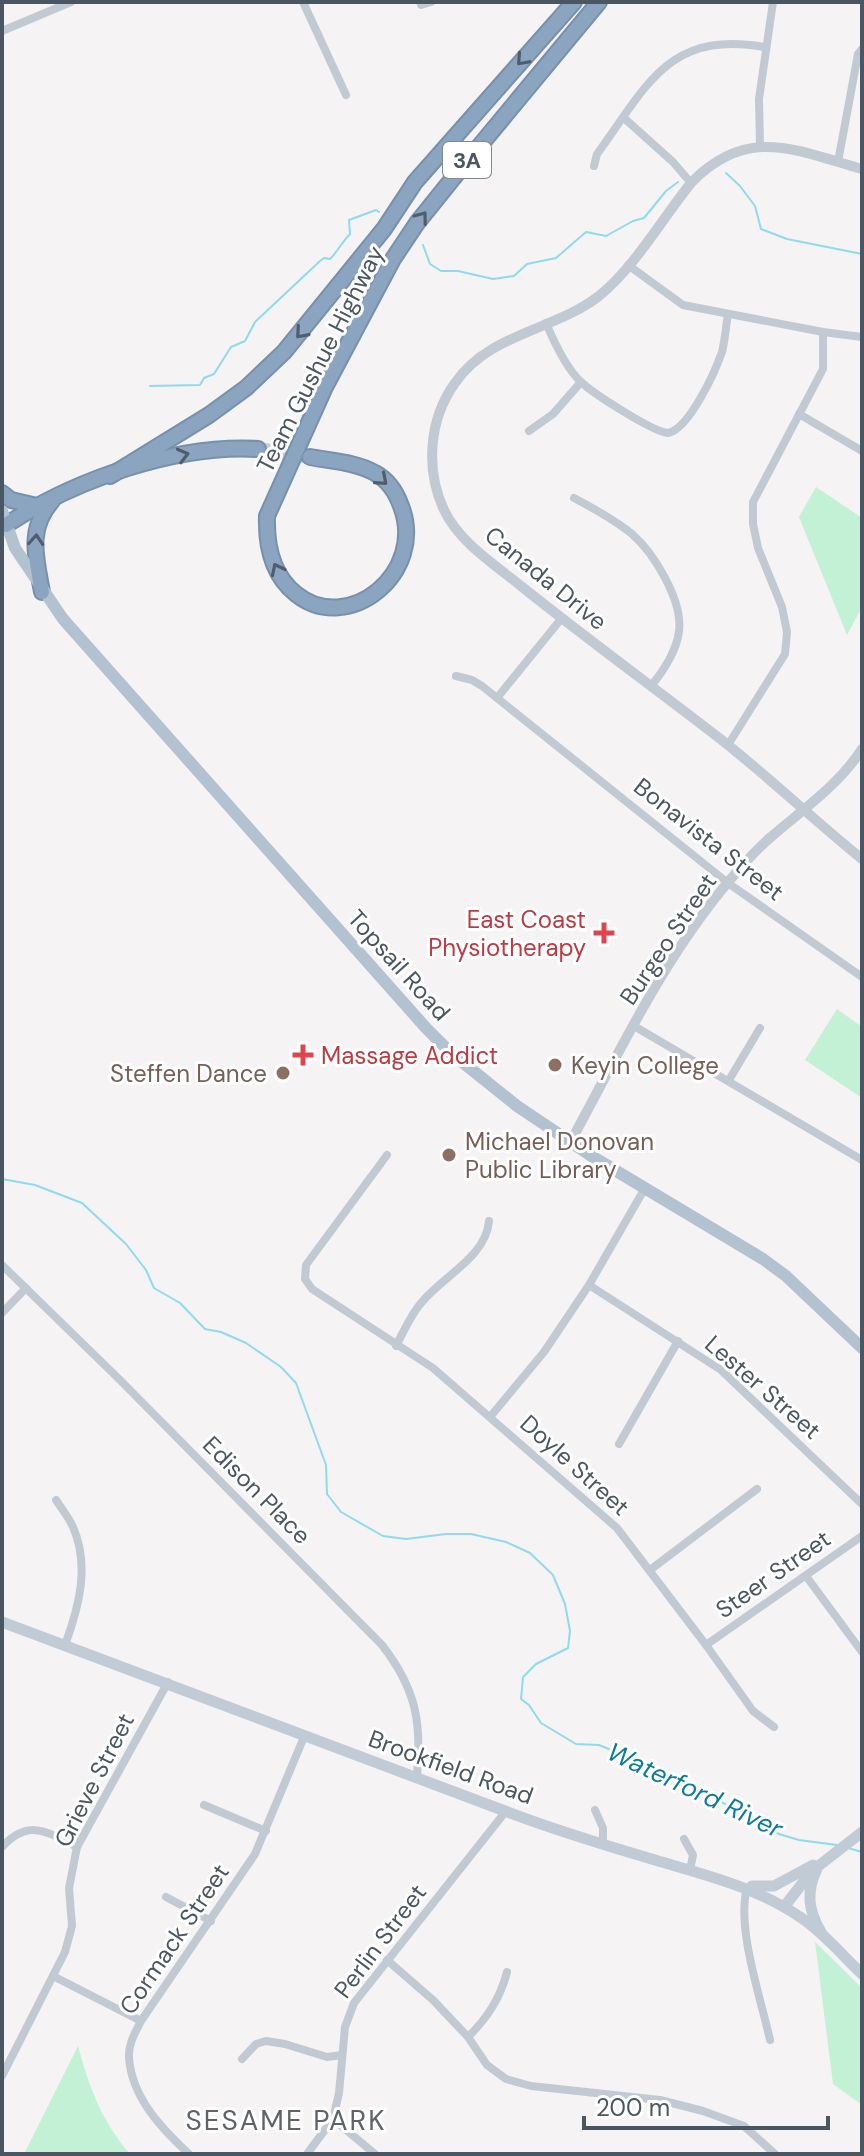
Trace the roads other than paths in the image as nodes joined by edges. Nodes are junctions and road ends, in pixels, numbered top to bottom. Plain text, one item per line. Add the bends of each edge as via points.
1 (71, 2) edge
2 (303, 2) edge
3 (574, 2) edge
4 (599, 2) edge
5 (773, 2) edge
6 (2, 31) edge
7 (765, 47) junction
8 (862, 49) edge
9 (346, 95) dead end
10 (624, 118) junction
11 (760, 146) junction
12 (838, 162) junction
13 (594, 166) dead end
14 (862, 169) edge
15 (691, 183) junction
16 (628, 265) junction
17 (728, 314) junction
18 (546, 323) junction
19 (823, 332) junction
20 (862, 337) edge
21 (581, 382) junction
22 (799, 414) junction
23 (529, 431) dead end
24 (258, 449) tunnel mouth
25 (862, 451) edge
26 (310, 457) tunnel mouth
27 (110, 476) junction
28 (2, 493) edge
29 (58, 495) junction
30 (574, 498) dead end
31 (37, 506) junction
32 (3, 522) edge
33 (8, 546) edge
34 (42, 592) junction
35 (561, 619) junction
36 (456, 676) dead end
37 (651, 686) junction
38 (497, 698) junction
39 (728, 745) junction
40 (862, 749) edge
41 (804, 809) junction
42 (862, 859) edge
43 (728, 883) junction
44 (862, 977) edge
45 (634, 1026) junction
46 (760, 1028) dead end
47 (729, 1080) junction
48 (571, 1141) junction
49 (387, 1155) dead end
50 (862, 1160) edge
51 (645, 1188) junction
52 (489, 1221) dead end
53 (2, 1265) edge
54 (589, 1285) junction
55 (26, 1288) junction
56 (2, 1313) edge
57 (678, 1341) junction
58 (396, 1346) junction
59 (862, 1348) edge
60 (490, 1417) junction
61 (619, 1444) dead end
62 (757, 1489) dead end
63 (56, 1500) dead end
64 (862, 1504) edge
65 (862, 1536) edge
66 (650, 1570) junction
67 (806, 1576) junction
68 (2, 1622) edge
69 (65, 1645) junction
70 (706, 1645) junction
71 (862, 1652) edge
72 (168, 1682) junction
73 (774, 1727) dead end
74 (304, 1737) junction
75 (417, 1776) junction
76 (204, 1805) dead end
77 (595, 1810) dead end
78 (506, 1811) junction
79 (266, 1831) junction
80 (857, 1835) edge
81 (684, 1839) dead end
82 (603, 1845) junction
83 (2, 1847) edge
84 (77, 1847) junction
85 (821, 1861) junction
86 (690, 1870) junction
87 (744, 1886) junction
88 (166, 1897) dead end
89 (784, 1907) junction
90 (211, 1921) junction
91 (826, 1940) junction
92 (387, 1960) junction
93 (507, 1972) dead end
94 (862, 1974) edge
95 (53, 1976) junction
96 (141, 2021) junction
97 (468, 2037) junction
98 (770, 2040) dead end
99 (342, 2055) junction
100 (242, 2059) dead end
101 (2, 2076) edge
102 (333, 2119) junction
103 (189, 2154) edge
104 (307, 2154) edge
105 (375, 2154) edge
106 (775, 2154) edge

1 - 6 street
2 - 9 street
3 -> 27 highway, Team Gushue Highway / 3A via 415,182 311,321 263,373 209,415
26 -> 4 highway, Team Gushue Highway / 3A via 373,472 387,481 406,518 400,568 375,593 352,604 316,605 292,591 274,566 267,516 353,332 417,223
5 - 7 street
7 - 10 street via 714,44 684,53 649,82
7 - 11 street
8 - 12 street
10 - 13 street
10 - 15 street
11 - 12 street, Canada Drive
11 - 15 street, Canada Drive via 726,156
12 - 14 street, Canada Drive
15 - 16 street, Canada Drive
16 - 17 street via 683,305
16 - 18 street, Canada Drive via 597,297
17 - 19 street
17 - 21 street via 713,372 687,420 674,432 647,425
18 - 21 street
18 - 35 street, Canada Drive via 478,358 455,381 433,433 431,458 444,511 458,531
19 - 20 street
19 - 22 street via 823,369
21 - 23 street via 553,414
22 - 25 street
22 - 39 street via 753,502 758,548 782,607 785,654
27 -> 24 highway via 211,448
27 - 29 highway
28 - 31 highway
29 - 31 highway
34 -> 29 highway via 34,537 38,521
30 - 37 street via 632,534 670,588 679,632
31 - 32 highway
32 - 33 main road, Topsail Road
33 - 34 main road, Topsail Road
34 - 48 main road, Topsail Road via 426,1028 507,1098
35 - 37 street, Canada Drive
35 - 38 street
36 - 38 street, Bonavista Street
37 - 39 street, Canada Drive
38 - 43 street, Bonavista Street
39 - 41 street, Canada Drive
40 - 41 street, Burgeo Street
41 - 42 street, Canada Drive
41 - 43 street, Burgeo Street
43 - 44 street, Bonavista Street
43 - 45 street, Burgeo Street via 669,964
45 - 47 street
45 - 48 street, Burgeo Street
46 - 47 street
47 - 50 street
48 - 51 main road, Topsail Road
49 - 58 street, Doyle Street via 306,1265 305,1279 323,1299
51 - 54 street
51 - 59 main road, Topsail Road via 786,1276
52 - 58 street via 488,1235 477,1250 424,1299
53 - 55 street, Edison Place
54 - 57 street, Lester Street
54 - 60 street via 544,1352
55 - 56 street
55 - 75 street, Edison Place via 382,1645 406,1681 418,1714
57 - 61 street
57 - 64 street, Lester Street via 721,1370
58 - 60 street, Doyle Street via 433,1368
60 - 66 street, Doyle Street via 617,1528
62 - 66 street
63 - 69 street via 73,1528 83,1567
65 - 67 street, Steer Street
66 - 70 street, Doyle Street
67 - 70 street, Steer Street
67 - 71 street
68 - 69 main road, Brookfield Road
69 - 72 main road, Brookfield Road
70 - 73 street, Doyle Street via 753,1711
72 - 74 main road, Brookfield Road
72 - 84 street, Grieve Street
74 - 75 main road, Brookfield Road
74 - 79 street, Cormack Street
75 - 78 main road, Brookfield Road
76 - 79 street
77 - 82 street
78 - 82 main road, Brookfield Road
78 - 92 street, Perlin Street
79 - 90 street, Cormack Street
80 - 85 main road
81 - 86 street via 693,1855
82 - 86 main road, Brookfield Road
83 - 84 street via 28,1830 42,1830
84 - 95 street, Grieve Street via 69,1888 72,1926
85 - 87 main road via 770,1887
85 - 89 main road
85 - 91 main road via 809,1899
86 - 87 main road, Brookfield Road
87 - 89 main road, Brookfield Road
87 - 98 street via 750,1951
88 - 90 street
89 - 91 main road, Brookfield Road
90 - 96 street, Cormack Street
91 - 94 main road, Brookfield Road
92 - 97 street
92 - 99 street, Perlin Street via 354,2003
93 - 97 street via 495,2006
95 - 96 street
95 - 101 street, Grieve Street
96 - 103 street, Cormack Street via 129,2058 134,2077 150,2116
97 - 106 street via 487,2065 506,2079 703,2111 744,2126
99 - 100 street via 327,2057 266,2041
99 - 102 street, Perlin Street
102 - 104 street, Perlin Street
102 - 105 street

